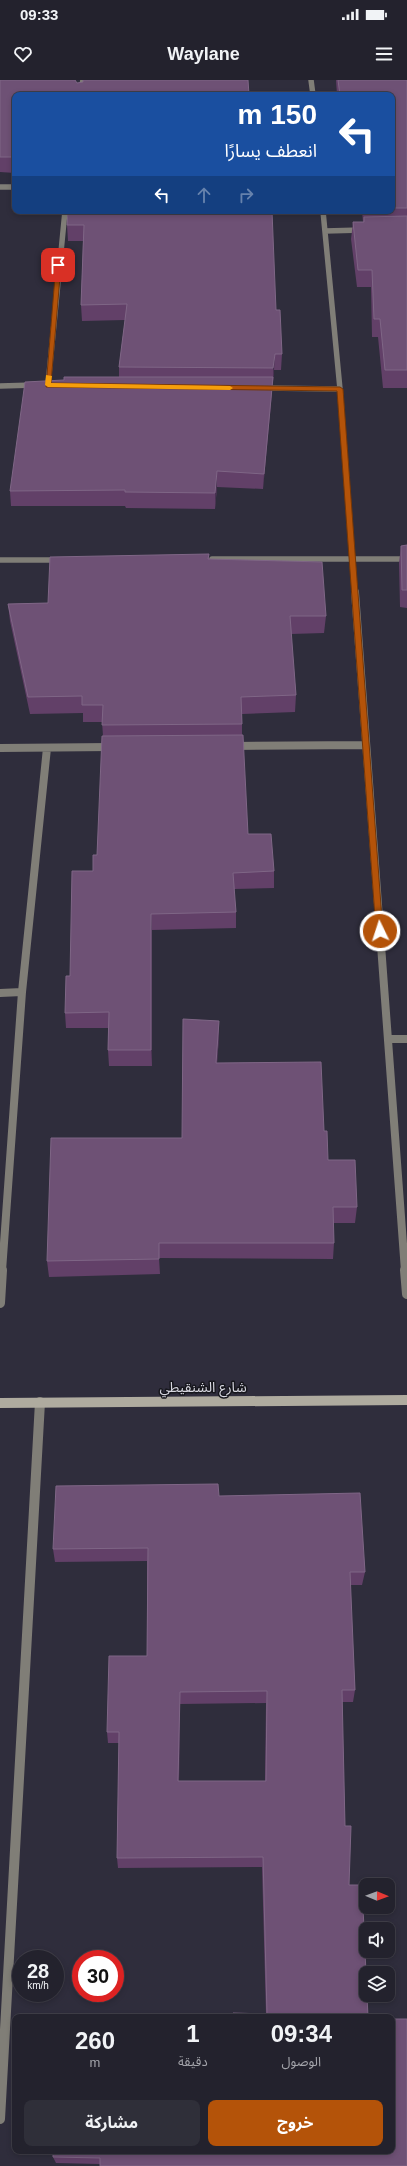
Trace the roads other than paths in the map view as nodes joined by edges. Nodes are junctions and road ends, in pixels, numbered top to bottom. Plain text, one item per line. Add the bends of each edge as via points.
1 (83, 80) edge
2 (311, 80) edge
3 (81, 92) edge
4 (313, 92) edge
5 (0, 187) edge
6 (12, 187) edge
7 (65, 214) edge
8 (324, 214) edge
9 (370, 230) edge
10 (325, 231) junction
11 (48, 385) junction
12 (0, 386) edge
13 (56, 386) edge
14 (253, 388) edge
15 (340, 389) junction
16 (204, 559) edge
17 (352, 559) junction
18 (407, 559) edge
19 (0, 560) edge
20 (70, 560) edge
21 (366, 745) junction
22 (223, 746) edge
23 (119, 747) edge
24 (0, 748) edge
25 (47, 748) junction
26 (22, 992) junction
27 (0, 993) edge
28 (388, 1039) junction
29 (407, 1039) edge
30 (407, 1294) edge
31 (0, 1303) edge
32 (407, 1400) edge
33 (40, 1402) junction
34 (0, 1403) edge
35 (0, 2119) edge

1 - 3 street
2 - 4 street
5 - 6 street
7 - 11 street
8 - 10 street
9 - 10 street
10 - 15 street
11 - 12 street
11 - 13 street
14 - 15 street
15 - 17 street
16 - 17 street
17 - 18 street
17 - 21 street
19 - 20 street
21 - 22 street
21 - 28 street
23 - 25 street
24 - 25 street
25 - 26 street
26 - 27 street
26 - 31 street
28 - 29 street
28 - 30 street
32 - 33 street, شارع الشنقيطي
33 - 34 street, شارع الشنقيطي
33 - 35 street

